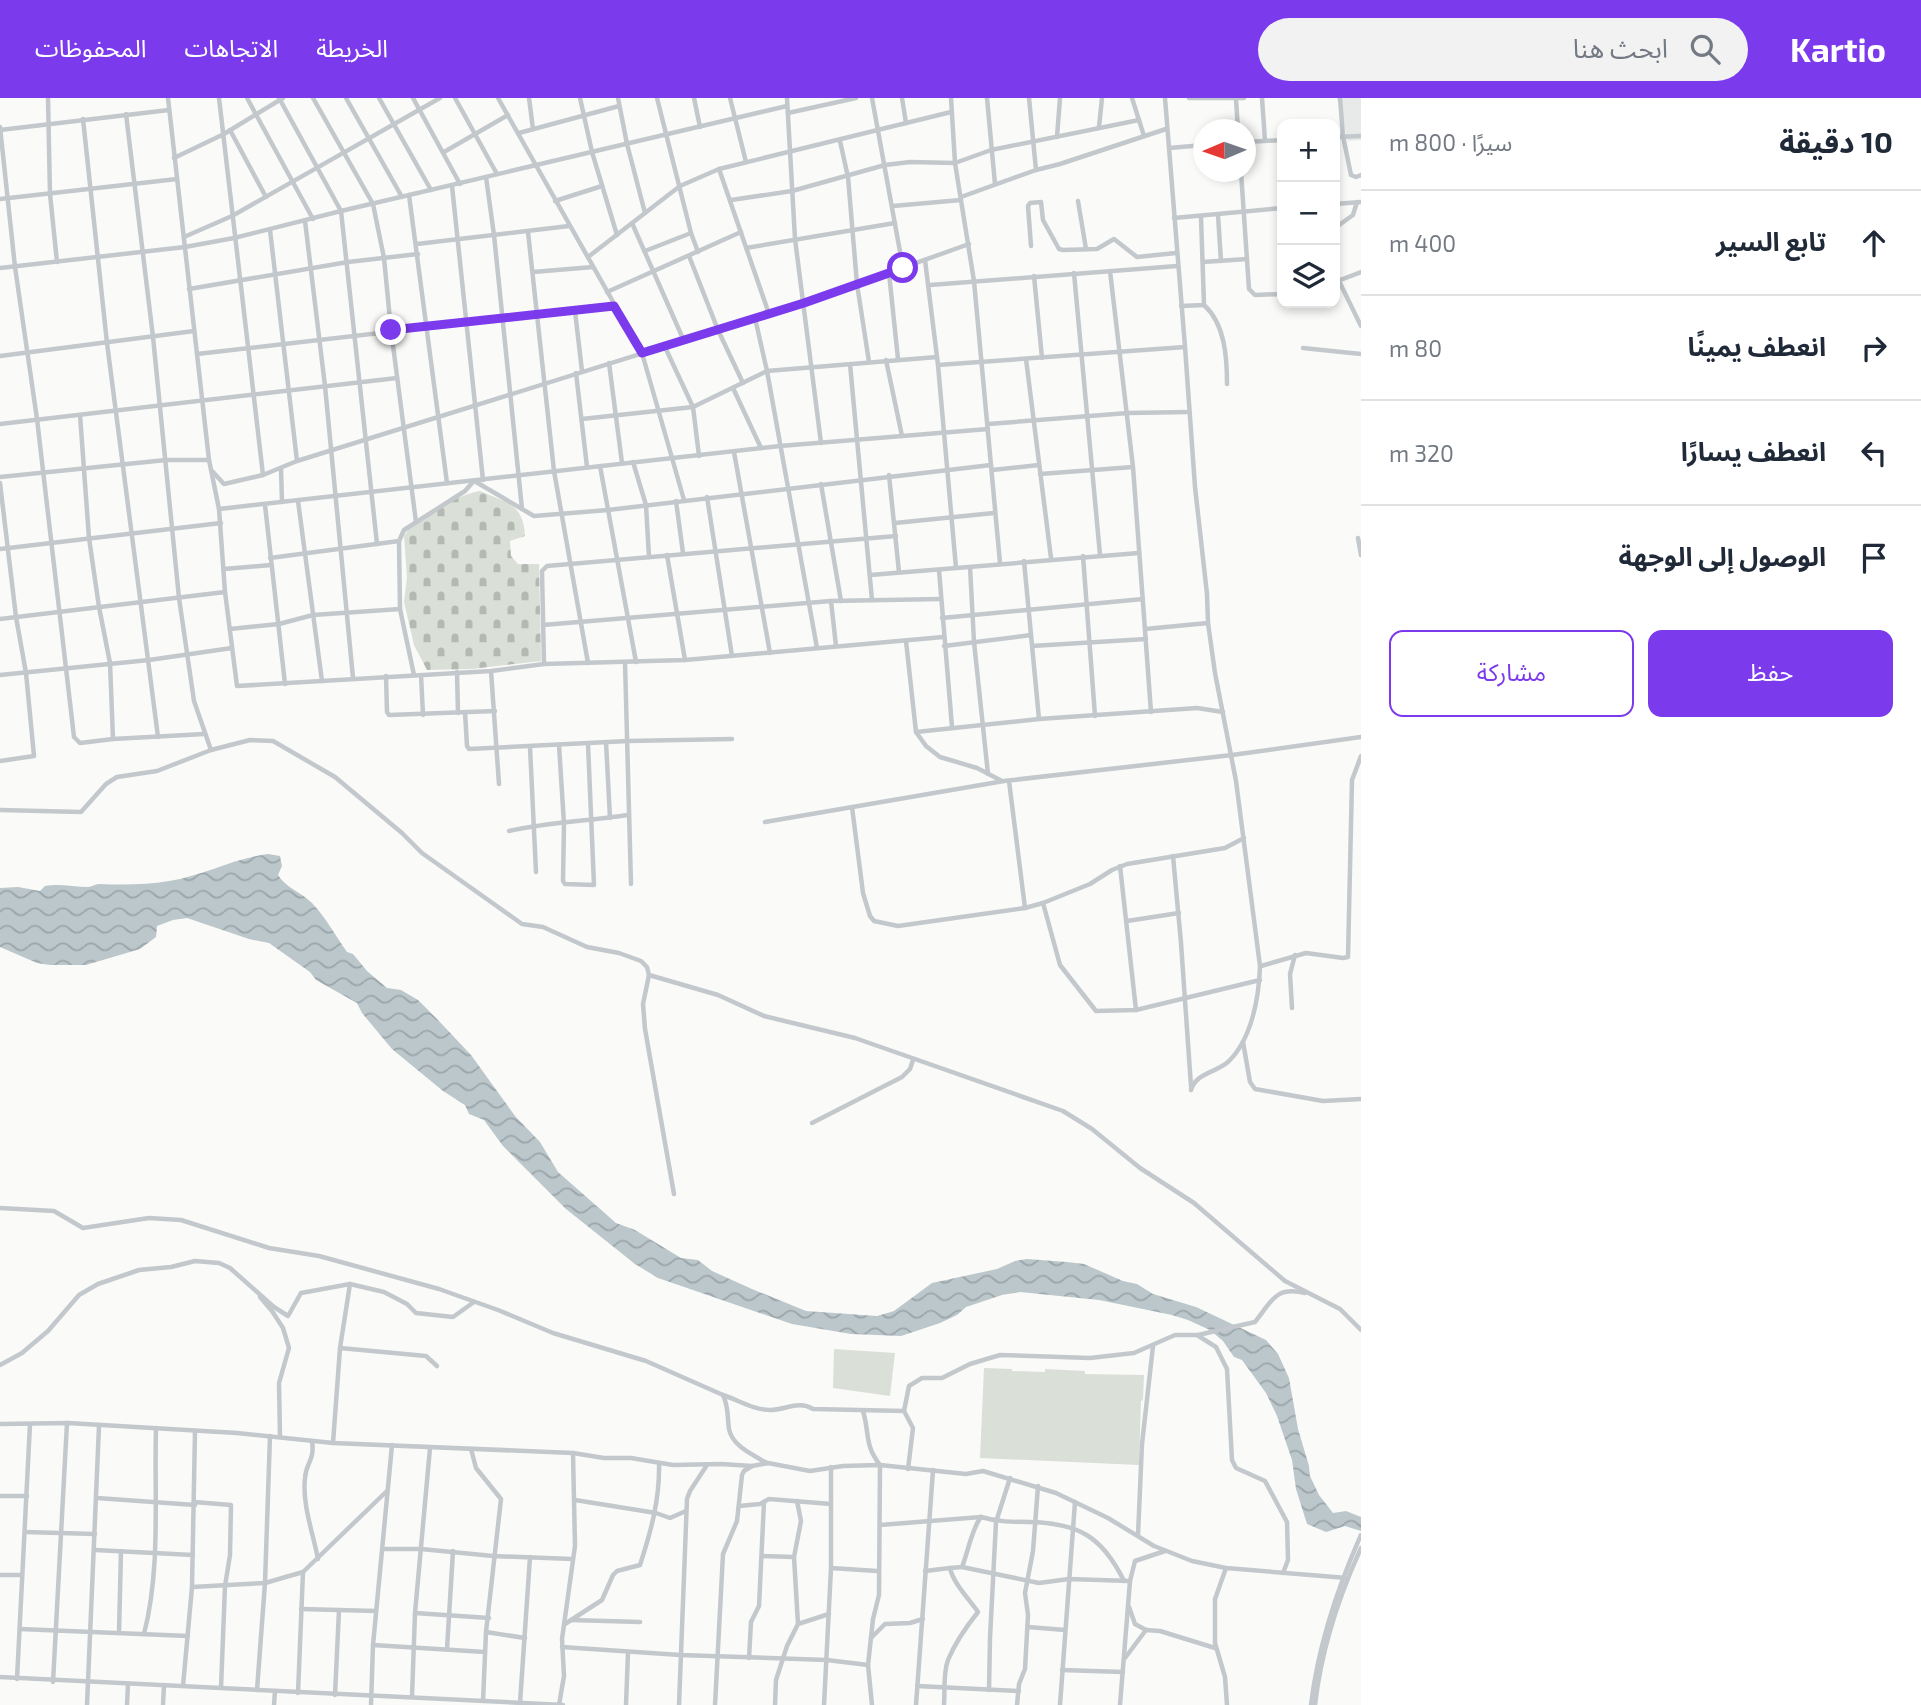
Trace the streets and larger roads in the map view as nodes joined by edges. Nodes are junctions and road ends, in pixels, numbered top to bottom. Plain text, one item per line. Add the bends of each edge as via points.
1 (48, 98) edge
2 (168, 98) edge
3 (219, 98) edge
4 (247, 98) edge
5 (313, 98) edge
6 (346, 98) edge
7 (379, 98) edge
8 (413, 98) edge
9 (440, 98) edge
10 (455, 98) edge
11 (498, 98) edge
12 (530, 98) edge
13 (580, 98) edge
14 (618, 98) edge
15 (657, 98) edge
16 (694, 98) edge
17 (730, 98) edge
18 (787, 98) edge
19 (856, 98) edge
20 (872, 98) edge
21 (902, 98) edge
22 (951, 98) edge
23 (987, 98) edge
24 (1029, 98) edge
25 (1059, 98) edge
26 (1102, 98) edge
27 (1132, 98) edge
28 (1165, 98) edge
29 (1189, 98) edge
30 (1244, 98) edge
31 (1262, 98) edge
32 (1340, 98) edge
33 (281, 99) edge
34 (1222, 99) edge
35 (1236, 99) edge
36 (619, 106) junction
37 (788, 109) junction
38 (169, 110) junction
39 (420, 110) junction
40 (951, 112) junction
41 (125, 114) junction
42 (256, 115) junction
43 (508, 116) junction
44 (582, 116) junction
45 (734, 118) junction
46 (83, 119) junction
47 (1237, 119) edge
48 (1139, 120) junction
49 (906, 123) junction
50 (47, 124) junction
51 (394, 125) junction
52 (700, 127) junction
53 (1099, 127) junction
54 (0, 129) edge
55 (533, 129) junction
56 (1166, 129) junction
57 (230, 130) junction
58 (878, 131) junction
59 (518, 133) junction
60 (223, 134) junction
61 (475, 134) junction
62 (666, 135) junction
63 (1361, 135) edge
64 (1144, 136) junction
65 (1343, 136) junction
66 (1057, 137) junction
67 (370, 140) junction
68 (1277, 140) edge
69 (840, 141) junction
70 (1256, 141) edge
71 (1265, 141) junction
72 (1033, 142) junction
73 (627, 144) junction
74 (1193, 146) edge
75 (1169, 148) junction
76 (991, 150) junction
77 (790, 151) junction
78 (444, 152) junction
79 (592, 152) junction
80 (344, 154) junction
81 (174, 158) junction
82 (746, 162) junction
83 (955, 163) junction
84 (885, 165) junction
85 (535, 166) junction
86 (319, 167) junction
87 (719, 169) junction
88 (1036, 170) junction
89 (497, 174) junction
90 (1361, 176) edge
91 (486, 177) junction
92 (848, 177) junction
93 (177, 179) junction
94 (293, 182) junction
95 (1242, 182) edge
96 (132, 184) junction
97 (460, 184) junction
98 (995, 184) junction
99 (452, 186) junction
100 (603, 186) junction
101 (680, 186) junction
102 (92, 189) junction
103 (431, 190) junction
104 (792, 191) junction
105 (50, 194) junction
106 (409, 195) junction
107 (267, 197) junction
108 (402, 197) junction
109 (9, 198) junction
110 (0, 199) edge
111 (961, 199) junction
112 (731, 200) junction
113 (555, 201) junction
114 (1078, 201) dead end
115 (1359, 202) edge
116 (373, 204) junction
117 (1340, 204) edge
118 (893, 206) junction
119 (1277, 209) edge
120 (341, 211) junction
121 (1244, 212) junction
122 (645, 213) junction
123 (1218, 215) junction
124 (232, 216) junction
125 (1201, 217) junction
126 (1174, 218) junction
127 (313, 219) junction
128 (1043, 220) junction
129 (305, 221) junction
130 (1030, 222) junction
131 (632, 223) junction
132 (895, 223) junction
133 (1340, 224) edge
134 (569, 226) junction
135 (270, 230) junction
136 (853, 230) junction
137 (528, 232) junction
138 (741, 232) junction
139 (691, 233) junction
140 (494, 235) junction
141 (617, 235) junction
142 (184, 237) junction
143 (234, 238) junction
144 (795, 239) junction
145 (458, 240) junction
146 (417, 244) junction
147 (969, 244) junction
148 (1031, 246) dead end
149 (185, 247) junction
150 (746, 248) junction
151 (1086, 248) junction
152 (645, 251) junction
153 (698, 252) junction
154 (142, 253) junction
155 (1176, 253) junction
156 (418, 254) junction
157 (689, 256) junction
158 (99, 258) junction
159 (384, 258) junction
160 (587, 258) junction
161 (1247, 259) junction
162 (925, 260) junction
163 (1221, 261) junction
164 (57, 262) junction
165 (348, 262) junction
166 (1203, 262) junction
167 (1177, 266) junction
168 (15, 267) junction
169 (593, 267) junction
170 (0, 268) edge
171 (903, 268) junction
172 (312, 269) junction
173 (1110, 271) junction
174 (533, 272) junction
175 (654, 272) junction
176 (1361, 272) edge
177 (889, 273) junction
178 (1074, 273) junction
179 (276, 275) junction
180 (1034, 276) junction
181 (240, 281) junction
182 (974, 281) junction
183 (1340, 281) edge
184 (857, 284) junction
185 (930, 285) junction
186 (1340, 286) edge
187 (189, 289) junction
188 (607, 292) junction
189 (1277, 294) edge
190 (804, 303) junction
191 (1204, 305) junction
192 (614, 306) junction
193 (1181, 306) junction
194 (575, 311) junction
195 (1358, 311) edge
196 (768, 314) junction
197 (538, 316) junction
198 (755, 318) junction
199 (502, 319) junction
200 (467, 322) junction
201 (428, 326) junction
202 (1361, 326) edge
203 (391, 330) junction
204 (718, 330) junction
205 (194, 331) junction
206 (356, 335) junction
207 (153, 337) junction
208 (319, 339) junction
209 (685, 341) junction
210 (107, 343) junction
211 (284, 343) junction
212 (248, 347) junction
213 (665, 347) junction
214 (1185, 347) junction
215 (1303, 348) dead end
216 (1121, 351) junction
217 (29, 353) junction
218 (642, 353) junction
219 (197, 354) junction
220 (1361, 354) edge
221 (1081, 355) junction
222 (0, 356) edge
223 (937, 356) junction
224 (1042, 358) junction
225 (898, 359) junction
226 (1026, 359) junction
227 (887, 360) junction
228 (869, 362) junction
229 (982, 362) junction
230 (609, 363) junction
231 (850, 364) junction
232 (938, 365) junction
233 (812, 367) junction
234 (767, 371) junction
235 (579, 372) junction
236 (397, 378) junction
237 (361, 382) junction
238 (544, 383) junction
239 (743, 383) junction
240 (1227, 384) dead end
241 (325, 386) junction
242 (733, 388) junction
243 (289, 390) junction
244 (253, 394) junction
245 (511, 394) junction
246 (203, 400) junction
247 (475, 405) junction
248 (160, 406) junction
249 (693, 407) junction
250 (118, 411) junction
251 (659, 411) junction
252 (1189, 412) junction
253 (1128, 413) junction
254 (80, 415) junction
255 (617, 415) junction
256 (1088, 415) junction
257 (439, 416) junction
258 (37, 419) junction
259 (582, 419) junction
260 (1034, 420) junction
261 (0, 424) edge
262 (988, 426) junction
263 (403, 427) junction
264 (945, 432) junction
265 (902, 436) junction
266 (366, 439) junction
267 (859, 441) junction
268 (821, 443) junction
269 (780, 446) junction
270 (761, 448) junction
271 (331, 450) junction
272 (734, 452) junction
273 (699, 456) junction
274 (673, 458) junction
275 (166, 460) junction
276 (209, 460) junction
277 (297, 461) junction
278 (633, 462) junction
279 (622, 463) junction
280 (124, 464) junction
281 (1039, 465) junction
282 (600, 466) junction
283 (587, 467) junction
284 (991, 467) junction
285 (1133, 467) junction
286 (86, 468) junction
287 (281, 468) junction
288 (948, 469) junction
289 (211, 470) junction
290 (1093, 470) junction
291 (554, 471) junction
292 (43, 472) junction
293 (1041, 474) junction
294 (263, 475) junction
295 (520, 475) junction
296 (889, 475) junction
297 (0, 477) edge
298 (862, 478) junction
299 (483, 480) junction
300 (474, 482) junction
301 (0, 483) edge
302 (447, 483) junction
303 (821, 484) junction
304 (788, 487) junction
305 (412, 488) junction
306 (371, 491) junction
307 (743, 493) junction
308 (335, 495) junction
309 (707, 497) junction
310 (676, 500) junction
311 (684, 500) junction
312 (298, 501) junction
313 (282, 503) junction
314 (265, 505) junction
315 (646, 505) junction
316 (219, 509) junction
317 (522, 509) junction
318 (608, 510) junction
319 (560, 513) junction
320 (994, 513) junction
321 (953, 518) junction
322 (416, 522) junction
323 (220, 523) junction
324 (895, 523) junction
325 (173, 527) junction
326 (133, 532) junction
327 (896, 536) junction
328 (89, 538) junction
329 (1358, 538) dead end
330 (867, 539) junction
331 (399, 541) junction
332 (50, 542) junction
333 (832, 542) junction
334 (377, 544) junction
335 (797, 545) junction
336 (8, 547) junction
337 (752, 548) junction
338 (0, 549) edge
339 (341, 550) junction
340 (715, 551) junction
341 (683, 553) junction
342 (1139, 553) junction
343 (304, 554) junction
344 (667, 555) junction
345 (1100, 555) junction
346 (1361, 555) edge
347 (1083, 556) junction
348 (649, 557) junction
349 (270, 558) junction
350 (1051, 558) junction
351 (617, 559) junction
352 (1024, 561) junction
353 (1000, 563) junction
354 (570, 564) junction
355 (271, 565) junction
356 (970, 567) junction
357 (956, 568) junction
358 (224, 569) junction
359 (939, 570) junction
360 (899, 572) junction
361 (870, 575) junction
362 (225, 592) junction
363 (179, 598) junction
364 (940, 598) junction
365 (1143, 599) junction
366 (872, 600) junction
367 (831, 601) junction
368 (841, 601) junction
369 (141, 602) junction
370 (809, 603) junction
371 (1087, 604) junction
372 (99, 607) junction
373 (762, 607) junction
374 (400, 609) junction
375 (1028, 609) junction
376 (58, 611) junction
377 (725, 611) junction
378 (346, 613) junction
379 (677, 614) junction
380 (972, 614) junction
381 (313, 615) junction
382 (628, 616) junction
383 (16, 617) junction
384 (942, 618) junction
385 (0, 619) edge
386 (581, 621) junction
387 (1208, 623) junction
388 (279, 624) junction
389 (543, 625) junction
390 (230, 629) junction
391 (1145, 629) junction
392 (1031, 635) junction
393 (943, 637) junction
394 (1146, 639) junction
395 (905, 640) junction
396 (974, 642) junction
397 (1089, 642) junction
398 (836, 646) junction
399 (944, 646) junction
400 (1032, 646) junction
401 (232, 648) junction
402 (817, 648) junction
403 (188, 653) junction
404 (770, 653) junction
405 (732, 656) junction
406 (149, 660) junction
407 (685, 660) junction
408 (625, 662) junction
409 (636, 662) junction
410 (110, 663) junction
411 (588, 663) junction
412 (544, 664) junction
413 (66, 666) junction
414 (491, 671) junction
415 (26, 673) junction
416 (457, 673) junction
417 (0, 675) edge
418 (414, 675) junction
419 (421, 675) junction
420 (386, 677) junction
421 (353, 678) junction
422 (322, 681) junction
423 (285, 684) junction
424 (495, 711) junction
425 (465, 712) junction
426 (1151, 712) junction
427 (1223, 712) junction
428 (458, 713) junction
429 (423, 715) junction
430 (1095, 716) junction
431 (1038, 719) junction
432 (982, 724) junction
433 (952, 727) junction
434 (916, 732) junction
435 (204, 734) junction
436 (158, 737) junction
437 (1361, 737) edge
438 (113, 739) junction
439 (732, 739) dead end
440 (628, 741) junction
441 (606, 742) junction
442 (589, 744) junction
443 (559, 745) junction
444 (530, 747) junction
445 (496, 748) junction
446 (211, 750) junction
447 (1231, 755) junction
448 (1361, 756) edge
449 (0, 761) edge
450 (988, 774) junction
451 (1006, 781) junction
452 (499, 784) dead end
453 (852, 807) junction
454 (0, 810) edge
455 (628, 815) junction
456 (610, 818) junction
457 (593, 821) junction
458 (765, 822) dead end
459 (564, 824) junction
460 (535, 825) junction
461 (509, 831) dead end
462 (1244, 838) junction
463 (1172, 856) junction
464 (1119, 866) junction
465 (536, 872) dead end
466 (631, 884) dead end
467 (1043, 903) junction
468 (1025, 908) junction
469 (1179, 913) junction
470 (1127, 921) junction
471 (1295, 955) junction
472 (1260, 966) junction
473 (649, 975) junction
474 (1260, 980) junction
475 (1185, 999) junction
476 (1292, 1009) dead end
477 (1136, 1010) junction
478 (1242, 1041) junction
479 (913, 1060) junction
480 (1361, 1099) edge
481 (812, 1123) dead end
482 (674, 1194) dead end
483 (0, 1208) edge
484 (349, 1284) junction
485 (249, 1286) junction
486 (1320, 1297) junction
487 (474, 1302) junction
488 (1361, 1330) edge
489 (1197, 1335) junction
490 (1153, 1346) junction
491 (340, 1348) junction
492 (0, 1365) edge
493 (438, 1366) dead end
494 (723, 1395) junction
495 (863, 1411) junction
496 (904, 1412) junction
497 (67, 1423) junction
498 (0, 1424) edge
499 (30, 1424) junction
500 (99, 1426) junction
501 (156, 1429) junction
502 (195, 1431) junction
503 (270, 1436) junction
504 (279, 1437) junction
505 (312, 1441) junction
506 (333, 1443) junction
507 (392, 1445) junction
508 (430, 1448) junction
509 (471, 1449) junction
510 (573, 1453) junction
511 (659, 1463) junction
512 (768, 1464) junction
513 (707, 1465) junction
514 (880, 1465) junction
515 (752, 1466) junction
516 (831, 1467) junction
517 (908, 1470) junction
518 (933, 1470) junction
519 (1010, 1478) junction
520 (1038, 1486) junction
521 (387, 1491) junction
522 (0, 1496) edge
523 (27, 1496) junction
524 (97, 1498) junction
525 (575, 1500) junction
526 (797, 1501) junction
527 (154, 1502) junction
528 (764, 1502) junction
529 (1075, 1502) junction
530 (195, 1504) junction
531 (831, 1504) junction
532 (738, 1506) junction
533 (686, 1511) junction
534 (656, 1513) junction
535 (981, 1517) junction
536 (929, 1521) junction
537 (996, 1522) junction
538 (1034, 1522) junction
539 (880, 1525) junction
540 (1073, 1527) junction
541 (25, 1532) junction
542 (62, 1533) junction
543 (95, 1534) junction
544 (1138, 1535) junction
545 (1361, 1535) edge
546 (1361, 1548) edge
547 (382, 1549) junction
548 (421, 1549) junction
549 (94, 1550) junction
550 (121, 1551) junction
551 (453, 1551) junction
552 (1165, 1551) junction
553 (155, 1552) junction
554 (193, 1555) junction
555 (493, 1556) junction
556 (762, 1556) junction
557 (530, 1557) junction
558 (794, 1557) junction
559 (572, 1559) junction
560 (318, 1560) junction
561 (962, 1567) junction
562 (831, 1568) junction
563 (1226, 1568) junction
564 (877, 1571) junction
565 (303, 1572) junction
566 (925, 1572) junction
567 (1283, 1573) junction
568 (995, 1574) junction
569 (0, 1575) edge
570 (22, 1575) junction
571 (1344, 1578) junction
572 (1069, 1579) junction
573 (1124, 1581) junction
574 (1130, 1581) junction
575 (1027, 1582) junction
576 (265, 1583) junction
577 (225, 1586) junction
578 (192, 1587) junction
579 (1128, 1605) junction
580 (301, 1609) junction
581 (339, 1610) junction
582 (376, 1611) junction
583 (415, 1613) junction
584 (829, 1614) junction
585 (449, 1615) junction
586 (489, 1618) junction
587 (923, 1619) junction
588 (570, 1620) junction
589 (640, 1622) dead end
590 (798, 1624) junction
591 (564, 1626) junction
592 (1028, 1627) junction
593 (20, 1629) junction
594 (56, 1629) junction
595 (1065, 1630) junction
596 (1146, 1630) junction
597 (91, 1632) junction
598 (486, 1632) junction
599 (120, 1633) junction
600 (144, 1634) junction
601 (188, 1636) junction
602 (525, 1638) junction
603 (870, 1639) junction
604 (373, 1645) junction
605 (562, 1647) junction
606 (413, 1648) junction
607 (1216, 1648) junction
608 (447, 1650) junction
609 (485, 1652) junction
610 (628, 1652) junction
611 (680, 1655) junction
612 (719, 1657) junction
613 (749, 1658) junction
614 (783, 1659) junction
615 (1124, 1659) junction
616 (827, 1661) junction
617 (868, 1665) junction
618 (1062, 1670) junction
619 (1123, 1672) junction
620 (0, 1678) edge
621 (17, 1679) junction
622 (53, 1682) junction
623 (88, 1682) junction
624 (128, 1684) junction
625 (164, 1685) junction
626 (183, 1686) junction
627 (917, 1686) junction
628 (221, 1688) junction
629 (945, 1688) junction
630 (257, 1690) junction
631 (989, 1690) junction
632 (275, 1691) junction
633 (1019, 1691) junction
634 (298, 1693) junction
635 (335, 1695) junction
636 (372, 1696) junction
637 (410, 1697) junction
638 (484, 1701) junction
639 (453, 1703) edge
640 (520, 1703) junction
641 (87, 1705) edge
642 (127, 1705) edge
643 (163, 1705) edge
644 (274, 1705) edge
645 (371, 1705) edge
646 (407, 1705) edge
647 (560, 1705) edge
648 (626, 1705) edge
649 (679, 1705) edge
650 (715, 1705) edge
651 (775, 1705) edge
652 (824, 1705) edge
653 (872, 1705) edge
654 (916, 1705) edge
655 (944, 1705) edge
656 (1017, 1705) edge
657 (1060, 1705) edge
658 (1120, 1705) edge
659 (1227, 1705) edge
660 (1313, 1705) edge

1 - 50 street
2 - 38 street
3 - 60 street
4 - 42 street
5 - 80 street
6 - 67 street
7 - 51 street
8 - 39 street
9 - 39 street
10 - 61 street
11 - 43 street
12 - 55 street
13 - 44 street
14 - 36 street
15 - 62 street
16 - 52 street
17 - 45 street
18 - 37 street
19 - 37 street
20 - 58 street
21 - 49 street
22 - 40 street
23 - 76 street
24 - 72 street
25 - 66 street
26 - 53 street
27 - 48 street
28 - 56 street
29 - 34 street
30 - 35 street
31 - 71 street
32 - 65 street
33 - 42 street
33 - 86 street
34 - 35 street
35 - 47 street
36 - 44 street
36 - 73 street
37 - 45 street
37 - 77 street
38 - 41 street
38 - 81 street
39 - 51 street
39 - 78 street
40 - 49 street
40 - 83 street
41 - 46 street
41 - 96 street
42 - 57 street
42 - 94 street
43 - 59 street
43 - 61 street
44 - 55 street
44 - 79 street
45 - 52 street
45 - 82 street
46 - 50 street
46 - 102 street
48 - 53 street
48 - 64 street
49 - 58 street
50 - 54 street
50 - 105 street
51 - 67 street
51 - 103 street
52 - 62 street
53 - 66 street
54 - 109 street
55 - 59 street
56 - 64 street
56 - 75 street
57 - 60 street
57 - 107 street
58 - 69 street
58 - 84 street
59 - 85 street
60 - 81 street
60 - 124 street
61 - 78 street
61 - 89 street
62 - 73 street
62 - 101 street
63 - 65 street
64 - 88 street
65 - 90 street via 1351,175
66 - 72 street
67 - 80 street
67 - 108 street
68 - 71 street
69 - 77 street
69 - 92 street
70 - 71 street
72 - 76 street
72 - 88 street
73 - 79 street
73 - 122 street
74 - 75 street
75 - 126 street
76 - 83 street
76 - 98 street
77 - 82 street
77 - 104 street
78 - 97 street
79 - 85 street
79 - 100 street
80 - 86 street
80 - 116 street
81 - 93 street
82 - 87 street
83 - 84 street
83 - 111 street
84 - 92 street
84 - 118 street
85 - 89 street
85 - 113 street
86 - 94 street
86 - 120 street
87 - 101 street
87 - 112 street
88 - 98 street
89 - 91 street
91 - 97 street
91 - 140 street
92 - 104 street
92 - 136 street
93 - 96 street
93 - 142 street
94 - 107 street
94 - 127 street
95 - 121 street
96 - 102 street
96 - 154 street
97 - 99 street
98 - 111 street
99 - 103 street
99 - 145 street
100 - 113 street
100 - 141 street
101 - 122 street
101 - 139 street
102 - 105 street
102 - 158 street
103 - 106 street
104 - 112 street
104 - 144 street
105 - 109 street
105 - 164 street
106 - 108 street
106 - 146 street
107 - 124 street
108 - 116 street
109 - 110 street
109 - 168 street
111 - 118 street
111 - 147 street
112 - 138 street
113 - 134 street
114 - 151 street
115 - 117 street
115 - 133 street via 1353,215
116 - 120 street
116 - 159 street
118 - 132 street
119 - 121 street
120 - 127 street
120 - 165 street
121 - 123 street
121 - 161 street
122 - 131 street
123 - 125 street
123 - 163 street
124 - 142 street
124 - 143 street
125 - 126 street
125 - 166 street
126 - 155 street
127 - 129 street
128 - 130 street
128 - 130 street via 1041,202 1029,204
128 - 151 street via 1059,249
129 - 135 street
129 - 172 street
130 - 148 street
131 - 141 street
131 - 152 street
132 - 136 street
132 - 171 street
134 - 137 street
134 - 160 street
135 - 143 street
135 - 179 street
136 - 144 street
136 - 184 street
137 - 140 street
137 - 174 street
138 - 150 street
138 - 153 street
139 - 152 street
139 - 153 street
140 - 145 street
140 - 199 street
141 - 160 street
142 - 149 street
143 - 149 street
143 - 181 street
144 - 150 street
144 - 190 street
145 - 146 street
145 - 200 street
146 - 156 street
147 - 162 street
147 - 182 street
149 - 154 street
149 - 187 street
150 - 196 street
151 - 155 street via 1114,239 1137,257
152 - 175 street
153 - 157 street
154 - 158 street
154 - 207 street
155 - 167 street
156 - 159 street
156 - 201 street
157 - 175 street
157 - 204 street
158 - 164 street
158 - 210 street
159 - 165 street
159 - 203 street
160 - 169 street
161 - 163 street
161 - 189 street via 1251,293
162 - 171 street
162 - 185 street
163 - 166 street
164 - 168 street
165 - 172 street
165 - 206 street
166 - 191 street
167 - 173 street
167 - 193 street
168 - 170 street
168 - 217 street
169 - 174 street
169 - 188 street
171 - 177 street
172 - 179 street
172 - 208 street
173 - 178 street
173 - 216 street
174 - 197 street
175 - 188 street
175 - 209 street
176 - 183 street
177 - 184 street
177 - 225 street
178 - 180 street
178 - 221 street
179 - 181 street
179 - 211 street
180 - 182 street
180 - 224 street
181 - 187 street
181 - 212 street
182 - 185 street
182 - 229 street
184 - 190 street
184 - 228 street
185 - 223 street
186 - 195 street
187 - 205 street
188 - 192 street
190 - 196 street
190 - 233 street
191 - 193 street
191 - 240 street via 1220,330
192 - 194 street
192 - 218 street
193 - 214 street
194 - 197 street
194 - 235 street
195 - 202 street
196 - 198 street
197 - 199 street
197 - 238 street
198 - 204 street
198 - 234 street
199 - 200 street
199 - 245 street
200 - 201 street
200 - 247 street
201 - 203 street
201 - 257 street
203 - 206 street
203 - 236 street
204 - 209 street
204 - 239 street
205 - 207 street
205 - 219 street
206 - 208 street
206 - 237 street
207 - 210 street
207 - 248 street
208 - 211 street
208 - 241 street
209 - 213 street
210 - 217 street
210 - 250 street
211 - 212 street
211 - 243 street
212 - 219 street
212 - 244 street
213 - 218 street
213 - 249 street
214 - 216 street
214 - 252 street
215 - 220 street
216 - 221 street
216 - 253 street
217 - 222 street
217 - 258 street
218 - 230 street
218 - 251 street
219 - 246 street
221 - 224 street
221 - 256 street
223 - 225 street
223 - 232 street
224 - 226 street
225 - 227 street
226 - 229 street
226 - 260 street
227 - 228 street
227 - 265 street
228 - 231 street
229 - 232 street
229 - 262 street
230 - 235 street
230 - 255 street
231 - 233 street
231 - 267 street
232 - 264 street
233 - 234 street
233 - 268 street
234 - 239 street
234 - 269 street
235 - 238 street
235 - 259 street
236 - 237 street
236 - 263 street
237 - 241 street
237 - 266 street
238 - 245 street
238 - 291 street
239 - 242 street
241 - 243 street
241 - 271 street
242 - 249 street
242 - 270 street
243 - 244 street
243 - 277 street
244 - 246 street
244 - 294 street
245 - 247 street
245 - 295 street
246 - 248 street
246 - 276 street
247 - 257 street
247 - 299 street
248 - 250 street
248 - 275 street
249 - 251 street
249 - 273 street
250 - 254 street
250 - 280 street
251 - 255 street
251 - 274 street
252 - 253 street
252 - 387 street
253 - 256 street
253 - 285 street
254 - 258 street
254 - 286 street
255 - 259 street
255 - 279 street
256 - 260 street
256 - 290 street
257 - 263 street
257 - 302 street
258 - 261 street
258 - 292 street
259 - 283 street
260 - 262 street
260 - 281 street
262 - 264 street
262 - 284 street
263 - 266 street
263 - 305 street
264 - 265 street
264 - 288 street
265 - 267 street
266 - 271 street
266 - 306 street
267 - 268 street
267 - 298 street
268 - 269 street
269 - 270 street
269 - 304 street
270 - 272 street
271 - 277 street
271 - 308 street
272 - 273 street
272 - 307 street
273 - 274 street
274 - 278 street
274 - 311 street
275 - 276 street
275 - 280 street
275 - 325 street
276 - 289 street
277 - 287 street
278 - 279 street
278 - 315 street
279 - 282 street
280 - 286 street
280 - 326 street
281 - 284 street
281 - 293 street
282 - 283 street
282 - 318 street
283 - 291 street
284 - 288 street
284 - 320 street
285 - 290 street
285 - 342 street
286 - 292 street
286 - 328 street
287 - 294 street
287 - 313 street
288 - 296 street
288 - 321 street
289 - 294 street via 224,484
289 - 316 street
290 - 293 street
290 - 345 street
291 - 295 street
291 - 319 street
292 - 297 street
292 - 332 street
293 - 350 street
295 - 299 street
295 - 317 street
296 - 298 street
296 - 324 street
298 - 303 street
298 - 330 street
299 - 300 street
300 - 302 street
300 - 317 street
300 - 322 street
301 - 336 street
302 - 305 street
303 - 304 street
303 - 333 street
304 - 307 street
304 - 335 street
305 - 306 street
305 - 322 street
306 - 308 street
306 - 334 street
307 - 309 street
307 - 337 street
308 - 312 street
308 - 339 street
309 - 311 street
309 - 340 street
310 - 311 street
310 - 315 street
310 - 341 street
312 - 313 street
312 - 343 street
313 - 314 street
314 - 316 street
314 - 349 street
315 - 318 street
315 - 348 street
316 - 323 street
317 - 319 street via 530,515
318 - 319 street
318 - 351 street
319 - 354 street
320 - 321 street
320 - 353 street
321 - 324 street
321 - 357 street
322 - 331 street via 404,530
323 - 325 street
323 - 358 street
324 - 327 street
325 - 326 street
325 - 363 street
326 - 328 street
326 - 369 street
327 - 330 street
327 - 360 street
328 - 332 street
328 - 372 street
329 - 346 street
330 - 333 street
330 - 361 street
331 - 334 street
331 - 374 street
332 - 336 street
332 - 376 street
333 - 335 street
333 - 368 street
334 - 339 street
335 - 337 street
335 - 370 street
336 - 338 street
336 - 383 street
337 - 340 street
337 - 373 street
339 - 343 street
339 - 378 street
340 - 341 street
340 - 377 street
341 - 344 street
342 - 345 street
342 - 365 street
343 - 349 street
343 - 381 street
344 - 348 street
344 - 379 street
345 - 347 street
347 - 350 street
347 - 371 street
348 - 351 street
349 - 355 street
350 - 352 street
351 - 354 street
351 - 382 street
352 - 353 street
352 - 375 street
353 - 356 street
354 - 386 street
354 - 389 street via 543,567
355 - 358 street
355 - 388 street
356 - 357 street
356 - 380 street
357 - 359 street
358 - 362 street
359 - 360 street
359 - 364 street
360 - 361 street
361 - 366 street
362 - 363 street
362 - 390 street
363 - 369 street
363 - 403 street
364 - 366 street
364 - 384 street
365 - 371 street
365 - 391 street
366 - 368 street
367 - 368 street
367 - 370 street
367 - 398 street
369 - 372 street
369 - 406 street
370 - 373 street
370 - 402 street
371 - 375 street
371 - 397 street
372 - 376 street
372 - 410 street
373 - 377 street
373 - 404 street
374 - 378 street
374 - 418 street
375 - 380 street
375 - 392 street
376 - 383 street
376 - 413 street
377 - 379 street
377 - 405 street
378 - 381 street
378 - 421 street
379 - 382 street
379 - 407 street
380 - 384 street
380 - 396 street
381 - 388 street
381 - 422 street
382 - 386 street
382 - 409 street
383 - 385 street
383 - 415 street
384 - 393 street
386 - 389 street
386 - 411 street
387 - 391 street
387 - 427 street
388 - 390 street
388 - 423 street
389 - 412 street
390 - 401 street
391 - 394 street
392 - 396 street
392 - 400 street
393 - 395 street
393 - 399 street
394 - 397 street
394 - 426 street
395 - 398 street
395 - 434 street
396 - 399 street
396 - 432 street
397 - 400 street
397 - 430 street
398 - 402 street
399 - 433 street
400 - 431 street
401 - 403 street
401 - 423 street via 237,686
402 - 404 street
403 - 406 street
403 - 435 street
404 - 405 street
405 - 407 street
406 - 410 street
406 - 436 street
407 - 409 street
408 - 409 street
408 - 411 street
408 - 440 street
410 - 413 street
410 - 438 street
411 - 412 street
412 - 414 street
413 - 415 street
413 - 438 street via 76,741
414 - 416 street
414 - 424 street
415 - 417 street
415 - 449 street via 34,757
416 - 419 street
416 - 428 street
418 - 419 street
418 - 420 street
419 - 429 street
420 - 421 street
420 - 429 street via 387,714
421 - 422 street
422 - 423 street
424 - 425 street
424 - 445 street
425 - 428 street
425 - 445 street via 467,748
426 - 427 street via 1197,708
426 - 430 street
427 - 447 street
428 - 429 street
430 - 431 street
431 - 432 street
432 - 433 street
432 - 450 street
433 - 434 street
434 - 450 street via 940,757
435 - 436 street
435 - 446 street
436 - 438 street
437 - 447 street
439 - 440 street
440 - 441 street
440 - 455 street
441 - 442 street
441 - 456 street
442 - 443 street
442 - 457 street
443 - 444 street
443 - 459 street
444 - 445 street
444 - 460 street
445 - 452 street
446 - 454 street via 158,771 117,778 81,812
446 - 473 street via 250,740 273,741 335,778 422,853 522,924 641,961
447 - 451 street
447 - 462 street
448 - 471 street via 1352,780 1348,957
450 - 451 street
451 - 453 street
451 - 468 street
453 - 458 street
453 - 468 street via 863,892 874,921 898,926
455 - 456 street
455 - 466 street
456 - 457 street
457 - 459 street
457 - 459 street via 594,885 564,883
459 - 460 street
460 - 461 street
460 - 465 street
462 - 463 street via 1225,848
462 - 472 street
463 - 464 street
463 - 469 street
464 - 467 street
464 - 470 street
467 - 468 street
467 - 477 street via 1060,965 1094,1009
469 - 470 street
469 - 475 street
470 - 477 street
471 - 472 street
471 - 476 street via 1290,974
472 - 474 street
473 - 479 street via 718,995 764,1016 830,1031
473 - 482 street via 643,1004 645,1029
474 - 475 street
474 - 478 street via 1256,1006
475 - 477 street
475 - 478 street via 1191,1090 1196,1079 1229,1061
478 - 480 street via 1255,1089 1322,1101
479 - 481 street via 902,1077
479 - 486 street via 1078,1119 1194,1203 1285,1281
483 - 487 street via 54,1211 83,1228 149,1218 181,1220
484 - 485 street via 301,1293 288,1316
484 - 487 street via 384,1292 416,1313 453,1317
484 - 491 street
485 - 492 street via 230,1268 205,1261 139,1270 79,1295 48,1331
485 - 504 street via 283,1328 289,1349 279,1383
486 - 488 street
486 - 489 street via 1290,1290 1273,1297 1255,1322
487 - 494 street via 553,1333 646,1361
489 - 490 street via 1175,1335
489 - 567 street via 1216,1347 1227,1369 1231,1460 1236,1468 1265,1481 1287,1522 1288,1560
490 - 496 street via 1090,1358 1000,1355 942,1378 922,1378 909,1386
490 - 544 street
491 - 493 street via 426,1356
491 - 506 street
494 - 495 street via 761,1409 801,1405
494 - 512 street via 733,1439
495 - 496 street
495 - 514 street via 871,1454
496 - 517 street via 913,1428
497 - 499 street
497 - 500 street
497 - 542 street
498 - 499 street
499 - 523 street
500 - 501 street
500 - 524 street
501 - 502 street
501 - 527 street
502 - 503 street
502 - 530 street
503 - 504 street
503 - 576 street
504 - 505 street
505 - 506 street
505 - 560 street via 314,1454 305,1485
506 - 507 street
507 - 508 street
507 - 521 street
508 - 509 street
508 - 548 street
509 - 510 street
509 - 555 street via 476,1468 501,1499
510 - 511 street
510 - 525 street
511 - 513 street
511 - 534 street
512 - 515 street
512 - 516 street via 802,1471
513 - 515 street
513 - 533 street via 690,1491
514 - 516 street
514 - 517 street
514 - 539 street
515 - 532 street via 741,1475
516 - 531 street
517 - 518 street
518 - 519 street via 983,1471
518 - 536 street
519 - 520 street
519 - 537 street
520 - 529 street
520 - 538 street
521 - 547 street
521 - 560 street
522 - 523 street
523 - 541 street
524 - 527 street
524 - 543 street
525 - 534 street
525 - 559 street
526 - 528 street
526 - 531 street
526 - 558 street via 801,1521
527 - 530 street
527 - 553 street
528 - 532 street
528 - 556 street
529 - 540 street
529 - 544 street
530 - 554 street
530 - 577 street via 231,1505
531 - 562 street
532 - 612 street via 736,1525 723,1553
533 - 534 street via 670,1518
533 - 611 street
534 - 588 street via 640,1565 617,1572 602,1600
535 - 536 street
535 - 537 street
535 - 561 street
536 - 539 street
536 - 566 street
537 - 538 street
537 - 568 street
538 - 540 street
538 - 575 street
539 - 564 street
540 - 572 street
540 - 573 street via 1107,1553
541 - 542 street
541 - 570 street
542 - 543 street
542 - 594 street
543 - 549 street
544 - 552 street
545 - 571 street
546 - 571 street
547 - 548 street
547 - 582 street
548 - 551 street
548 - 583 street
549 - 550 street
549 - 597 street
550 - 553 street
550 - 599 street
551 - 555 street
551 - 585 street
552 - 563 street
552 - 574 street via 1135,1561
553 - 554 street
553 - 600 street via 152,1602
554 - 578 street
555 - 557 street
555 - 586 street
556 - 558 street
556 - 613 street via 760,1606 752,1618
557 - 559 street
557 - 602 street
558 - 590 street
559 - 591 street
560 - 565 street
561 - 566 street
561 - 568 street
561 - 629 street via 950,1568 978,1612 949,1658
562 - 564 street
562 - 584 street
563 - 567 street
563 - 607 street via 1215,1600
564 - 603 street via 878,1600
565 - 576 street
565 - 580 street
566 - 587 street
567 - 571 street
568 - 575 street
568 - 631 street
569 - 570 street
570 - 593 street
571 - 660 street via 1321,1651
572 - 573 street
572 - 575 street
572 - 595 street
573 - 574 street
574 - 579 street
575 - 592 street
576 - 577 street
576 - 630 street
577 - 578 street
577 - 628 street
578 - 601 street
579 - 596 street via 1135,1624
579 - 615 street
580 - 581 street
580 - 634 street
581 - 582 street
581 - 635 street
582 - 604 street
583 - 585 street
583 - 606 street
584 - 590 street
584 - 616 street
585 - 586 street
585 - 608 street
586 - 598 street
587 - 603 street via 886,1624
587 - 627 street
588 - 589 street
588 - 591 street
590 - 614 street
591 - 605 street
592 - 595 street
592 - 633 street
593 - 594 street
593 - 621 street
594 - 597 street
594 - 622 street
595 - 618 street
596 - 607 street
596 - 615 street
597 - 599 street
597 - 623 street
598 - 602 street
598 - 609 street
599 - 600 street
600 - 601 street
601 - 626 street
602 - 640 street
603 - 617 street
604 - 606 street
604 - 636 street
605 - 610 street
605 - 647 street
606 - 608 street
606 - 637 street
607 - 659 street via 1226,1677
608 - 609 street
609 - 638 street
610 - 611 street
610 - 648 street
611 - 612 street
611 - 649 street
612 - 613 street
612 - 650 street
613 - 614 street
614 - 616 street
614 - 651 street
615 - 619 street
616 - 617 street
616 - 652 street
617 - 653 street
618 - 619 street
618 - 657 street
619 - 658 street
620 - 621 street
621 - 622 street
622 - 623 street
623 - 624 street
623 - 641 street
624 - 625 street
624 - 642 street
625 - 626 street
625 - 643 street
626 - 628 street
627 - 629 street
627 - 654 street
628 - 630 street
629 - 631 street
629 - 655 street
630 - 632 street
631 - 633 street
632 - 634 street
632 - 644 street
633 - 656 street
634 - 635 street
635 - 636 street
636 - 637 street
636 - 645 street
637 - 639 street
637 - 646 street
638 - 639 street
638 - 640 street
640 - 647 street

